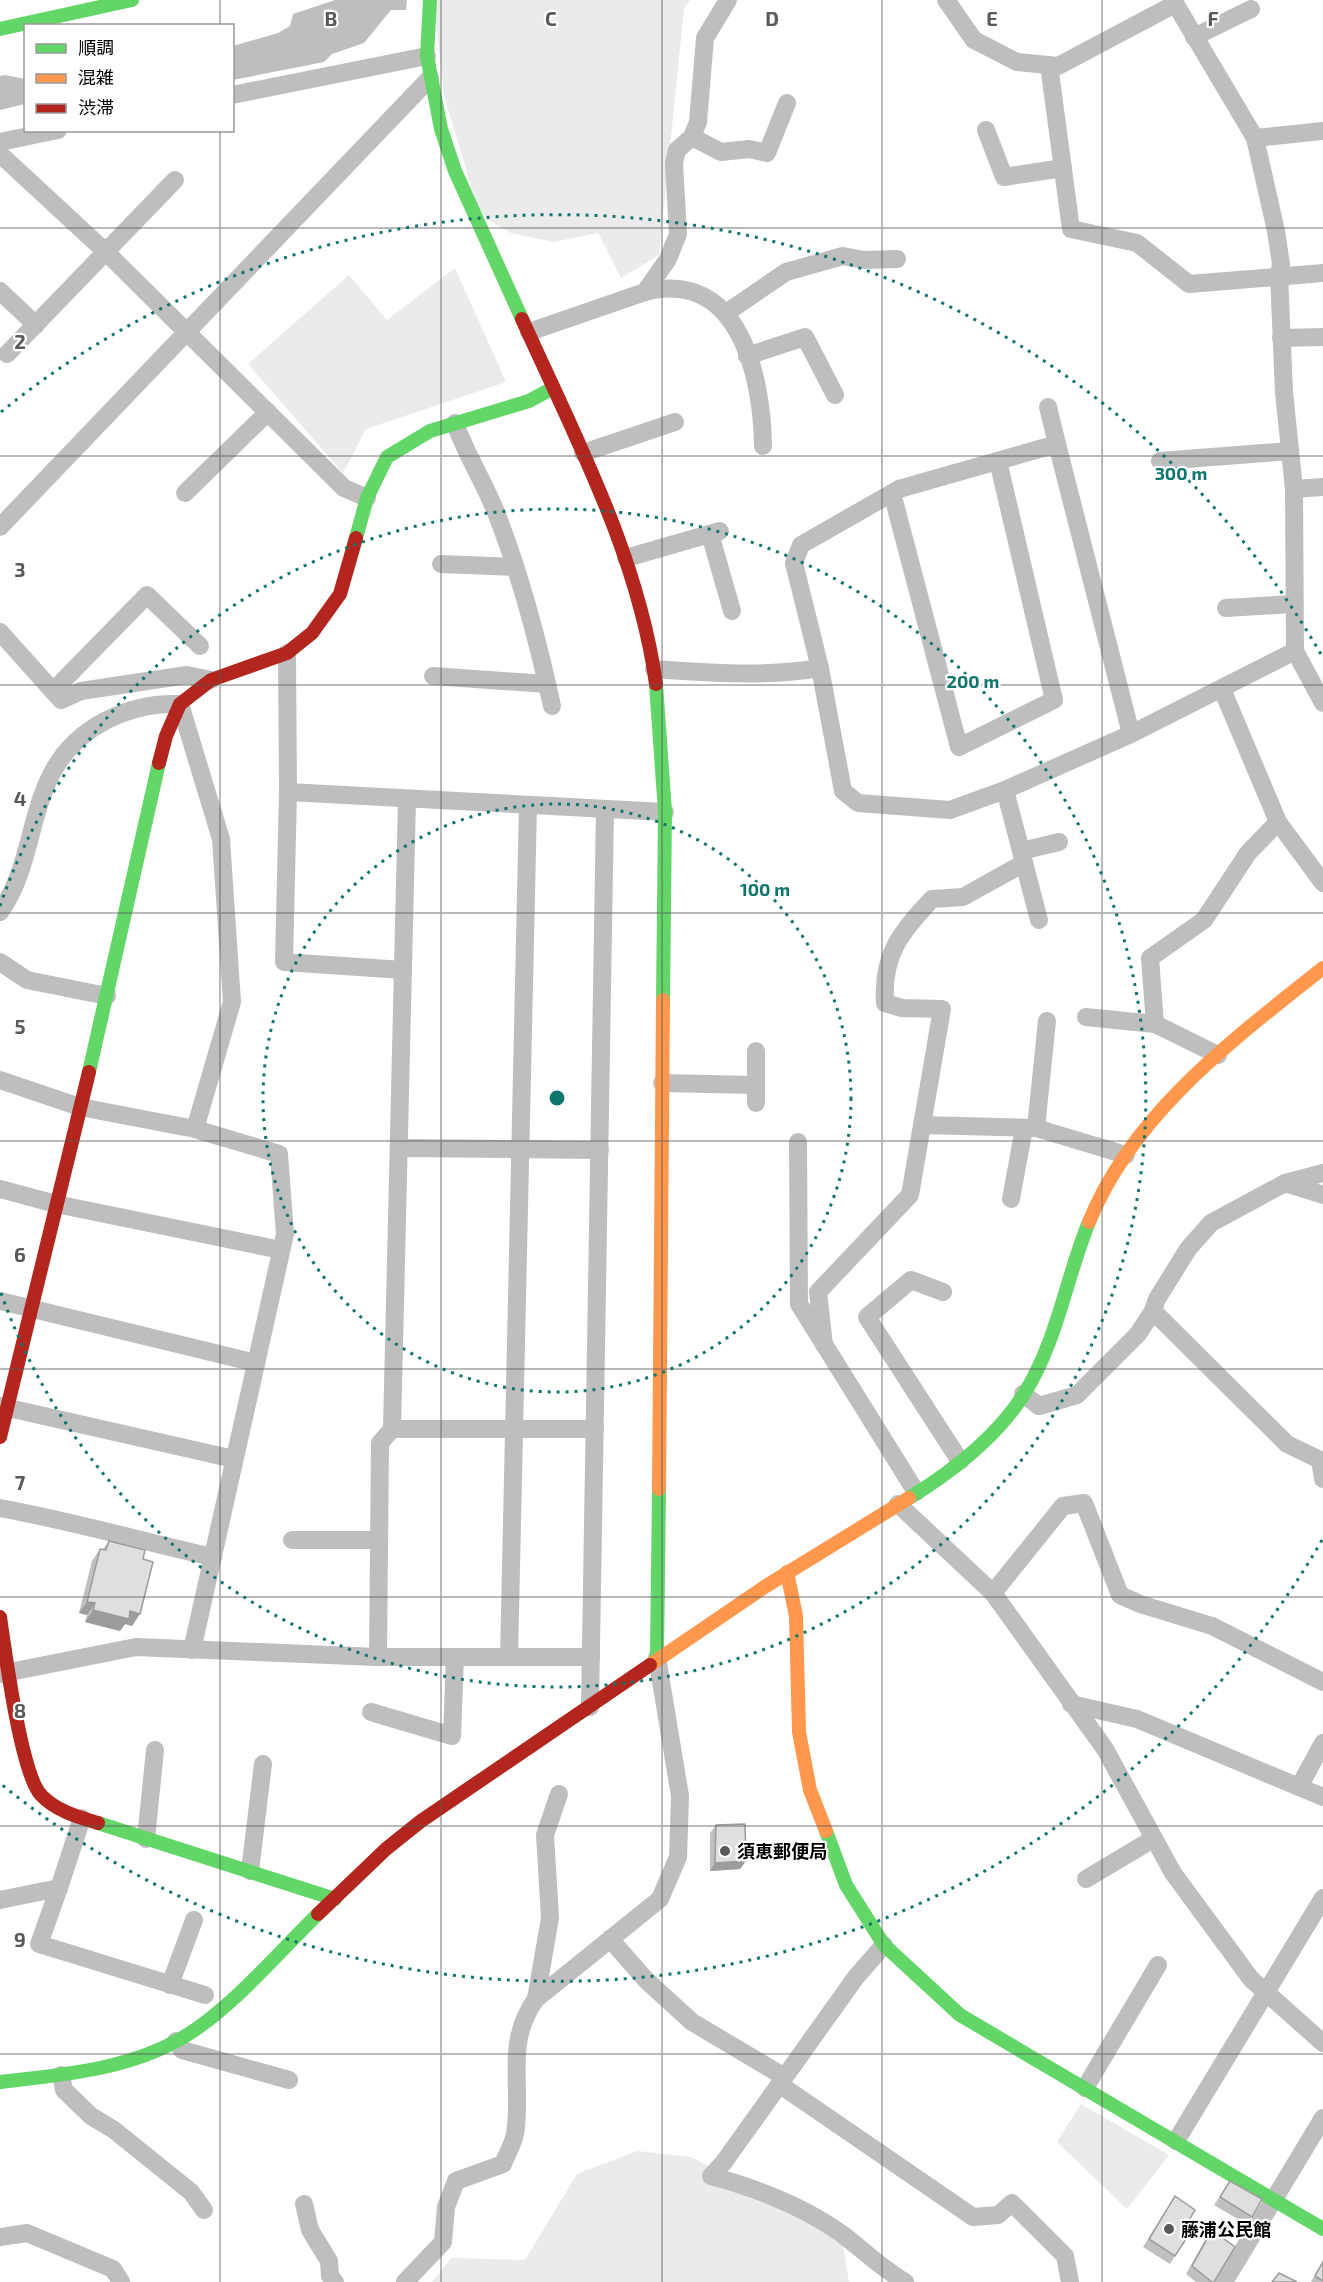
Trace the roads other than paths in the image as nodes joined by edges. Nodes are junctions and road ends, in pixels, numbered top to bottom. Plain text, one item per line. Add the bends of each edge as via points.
1 (132, 0) edge
2 (430, 0) edge
3 (728, 0) edge
4 (946, 0) edge
5 (1174, 2) edge
6 (1251, 9) dead end
7 (0, 29) edge
8 (1194, 38) junction
9 (427, 56) junction
10 (1049, 65) junction
11 (430, 78) junction
12 (234, 95) edge
13 (787, 103) dead end
14 (986, 130) dead end
15 (1323, 131) edge
16 (48, 132) edge
17 (692, 137) junction
18 (1255, 138) junction
19 (0, 142) edge
20 (0, 154) edge
21 (1063, 168) junction
22 (175, 180) dead end
23 (107, 253) junction
24 (897, 259) dead end
25 (1323, 273) edge
26 (1279, 275) junction
27 (0, 291) edge
28 (645, 292) junction
29 (726, 313) junction
30 (36, 325) junction
31 (187, 332) junction
32 (529, 332) junction
33 (1323, 337) edge
34 (1281, 338) junction
35 (7, 354) dead end
36 (747, 356) junction
37 (553, 388) junction
38 (835, 395) dead end
39 (1048, 407) dead end
40 (268, 412) junction
41 (675, 422) dead end
42 (455, 423) junction
43 (1057, 444) junction
44 (764, 446) dead end
45 (1290, 451) junction
46 (583, 453) junction
47 (999, 461) junction
48 (1160, 461) dead end
49 (1323, 487) edge
50 (1294, 489) junction
51 (185, 493) dead end
52 (892, 493) junction
53 (367, 498) junction
54 (0, 527) edge
55 (626, 558) junction
56 (441, 564) dead end
57 (514, 567) junction
58 (1293, 604) junction
59 (1226, 608) dead end
60 (732, 611) dead end
61 (0, 632) edge
62 (201, 646) dead end
63 (1295, 651) junction
64 (287, 653) junction
65 (820, 668) junction
66 (654, 669) junction
67 (433, 676) dead end
68 (211, 680) junction
69 (547, 684) junction
70 (1222, 689) junction
71 (53, 691) junction
72 (1323, 703) edge
73 (180, 704) junction
74 (552, 706) dead end
75 (1131, 734) junction
76 (1005, 790) junction
77 (288, 792) junction
78 (407, 799) junction
79 (528, 805) junction
80 (605, 809) junction
81 (664, 812) junction
82 (1278, 822) junction
83 (1059, 842) dead end
84 (1023, 857) junction
85 (1323, 883) edge
86 (0, 912) edge
87 (1039, 920) dead end
88 (0, 962) edge
89 (1323, 968) edge
90 (403, 970) junction
91 (107, 996) junction
92 (1086, 1017) dead end
93 (1047, 1021) dead end
94 (1155, 1024) junction
95 (756, 1051) dead end
96 (1218, 1054) junction
97 (0, 1080) edge
98 (662, 1083) junction
99 (756, 1084) junction
100 (756, 1103) dead end
101 (80, 1107) junction
102 (922, 1125) junction
103 (1030, 1128) junction
104 (195, 1129) junction
105 (798, 1142) dead end
106 (399, 1148) junction
107 (520, 1150) junction
108 (600, 1150) junction
109 (1126, 1155) junction
110 (1323, 1173) edge
111 (1285, 1183) junction
112 (0, 1189) edge
113 (1323, 1195) edge
114 (1011, 1199) dead end
115 (56, 1204) junction
116 (281, 1250) junction
117 (943, 1292) dead end
118 (0, 1301) edge
119 (31, 1308) junction
120 (1154, 1311) junction
121 (824, 1345) junction
122 (256, 1363) junction
123 (1023, 1394) junction
124 (4, 1406) edge
125 (392, 1429) junction
126 (595, 1429) junction
127 (514, 1430) junction
128 (0, 1437) edge
129 (1322, 1456) edge
130 (234, 1459) junction
131 (960, 1461) junction
132 (1323, 1479) edge
133 (916, 1492) junction
134 (898, 1504) junction
135 (0, 1508) edge
136 (292, 1540) dead end
137 (379, 1540) junction
138 (213, 1557) junction
139 (787, 1572) junction
140 (993, 1593) junction
141 (0, 1617) edge
142 (192, 1650) junction
143 (378, 1657) junction
144 (508, 1657) junction
145 (591, 1657) junction
146 (657, 1657) junction
147 (455, 1658) junction
148 (4, 1673) edge
149 (1323, 1682) edge
150 (1071, 1704) junction
151 (590, 1707) junction
152 (371, 1712) dead end
153 (1323, 1743) edge
154 (155, 1750) dead end
155 (263, 1764) dead end
156 (1299, 1786) junction
157 (559, 1794) dead end
158 (1323, 1797) edge
159 (82, 1818) junction
160 (146, 1839) junction
161 (1153, 1839) junction
162 (250, 1871) junction
163 (1086, 1879) dead end
164 (59, 1888) junction
165 (1323, 1898) edge
166 (335, 1899) junction
167 (0, 1900) edge
168 (194, 1920) dead end
169 (610, 1939) junction
170 (884, 1945) junction
171 (1158, 1965) dead end
172 (170, 1985) junction
173 (1266, 1991) junction
174 (205, 1995) dead end
175 (536, 2000) junction
176 (176, 2041) junction
177 (1323, 2043) edge
178 (61, 2075) junction
179 (289, 2080) dead end
180 (781, 2080) junction
181 (0, 2082) edge
182 (1085, 2088) junction
183 (1323, 2118) edge
184 (1176, 2141) junction
185 (1275, 2200) junction
186 (304, 2204) dead end
187 (204, 2210) dead end
188 (1323, 2229) edge
189 (0, 2237) edge
190 (121, 2282) edge
191 (335, 2282) edge
192 (405, 2282) edge
193 (905, 2282) edge
194 (1070, 2282) edge
195 (1224, 2282) edge

1 - 7 street
2 - 9 street
3 - 17 street via 705,39 698,122
4 - 10 street via 974,40 1017,62
5 - 8 street
5 - 10 street via 1058,66
6 - 8 street
8 - 18 street
9 - 11 street
9 - 12 street
10 - 21 street
11 - 31 street
11 - 32 street via 455,171
13 - 17 street via 767,153 749,148 721,152
14 - 21 street via 1004,177
15 - 18 street
16 - 19 street
17 - 28 street via 677,150 674,163 678,234 668,259
18 - 26 street via 1276,231
20 - 23 street
21 - 26 street via 1071,229 1137,243 1189,284
22 - 23 street
23 - 30 street
23 - 31 street
24 - 29 street via 843,256 786,272
25 - 26 street
26 - 34 street
27 - 30 street
28 - 29 street via 664,287 686,289 705,295
28 - 32 street
29 - 36 street
30 - 35 street
31 - 40 street
31 - 54 street
32 - 37 street
33 - 34 street
34 - 45 street
36 - 38 street via 804,337
36 - 44 street via 759,392
37 - 42 street via 529,401
37 - 46 street
39 - 43 street
40 - 51 street
40 - 53 street via 344,488
41 - 46 street
42 - 53 street via 430,431 387,457
42 - 57 street via 497,514
43 - 47 street
43 - 75 street
45 - 48 street
45 - 50 street
46 - 55 street
47 - 52 street
47 - 52 street via 1054,700 959,747
49 - 50 street
50 - 58 street
52 - 65 street via 801,544 794,563
53 - 64 street via 340,594 312,633
55 - 60 street via 715,532
55 - 66 street
56 - 57 street
57 - 69 street via 531,614
58 - 59 street
58 - 63 street
61 - 71 street
62 - 71 street via 147,595
63 - 70 street
63 - 72 street
64 - 68 street
64 - 77 street
65 - 66 street via 800,672 705,673
65 - 76 street via 843,790 858,803 950,810
66 - 81 street
67 - 69 street
68 - 71 street via 187,675 81,691 61,700
68 - 73 street
69 - 74 street
70 - 75 street
70 - 82 street
73 - 86 street via 154,703 120,713 98,724 74,744 51,774 11,893
73 - 91 street via 166,736
73 - 104 street via 221,839 232,1002
75 - 76 street
76 - 84 street
77 - 78 street
77 - 90 street via 284,962
78 - 79 street
78 - 90 street
79 - 80 street
79 - 107 street
80 - 81 street
80 - 108 street
81 - 98 street
82 - 85 street
82 - 94 street via 1248,853 1204,920 1150,958
83 - 84 street
84 - 87 street
84 - 102 street via 963,897 932,899 906,928 886,966 885,1004 942,1009
88 - 91 street via 27,980
89 - 96 street
90 - 106 street
91 - 101 street
92 - 94 street
93 - 103 street
94 - 96 street
95 - 99 street
96 - 109 street via 1170,1098
97 - 101 street
98 - 99 street
98 - 146 street
99 - 100 street
101 - 104 street
101 - 115 street
102 - 103 street
102 - 121 street via 910,1195 818,1292
103 - 109 street
103 - 114 street
104 - 116 street via 279,1154 285,1234
105 - 121 street via 800,1304
106 - 107 street
106 - 125 street
107 - 108 street
107 - 127 street
108 - 126 street
109 - 123 street via 1091,1217 1041,1356
110 - 111 street
111 - 113 street
111 - 120 street via 1211,1223 1188,1248 1157,1299
112 - 115 street
115 - 116 street
115 - 119 street
116 - 122 street
117 - 131 street via 910,1280 867,1317
118 - 119 street
119 - 122 street
119 - 124 street
120 - 123 street via 1138,1334 1077,1395 1039,1407
120 - 129 street via 1287,1444
121 - 133 street
122 - 130 street
123 - 131 street via 1006,1419
124 - 128 street
124 - 130 street
125 - 127 street
125 - 137 street via 380,1443
126 - 127 street
126 - 145 street
127 - 144 street
129 - 132 street
130 - 138 street
131 - 133 street
133 - 134 street
134 - 139 street
134 - 140 street
135 - 138 street
136 - 137 street
137 - 143 street
138 - 142 street
139 - 146 street
139 - 170 street via 796,1616 799,1732 810,1790 846,1885
140 - 149 street via 1063,1506 1084,1503 1120,1595 1212,1626
140 - 150 street
141 - 148 street
142 - 143 street
142 - 148 street via 136,1647
143 - 147 street
144 - 145 street
144 - 147 street
145 - 151 street
146 - 151 street
146 - 169 street via 680,1796 678,1857 660,1899
147 - 152 street via 452,1736
148 - 159 street via 30,1775 39,1793 53,1806
150 - 156 street via 1137,1719
150 - 161 street via 1105,1749
151 - 166 street via 423,1819
153 - 156 street
154 - 160 street
155 - 162 street
156 - 158 street
157 - 175 street via 545,1835 550,1918
159 - 160 street
159 - 164 street
160 - 162 street
161 - 163 street
161 - 173 street via 1173,1873 1245,1970
162 - 166 street
164 - 167 street
164 - 172 street via 39,1944
165 - 173 street
166 - 176 street via 226,2003
168 - 172 street
169 - 175 street
169 - 180 street via 646,1980 692,2022
170 - 180 street
170 - 182 street via 960,2015
171 - 182 street
172 - 174 street
173 - 177 street
173 - 184 street
175 - 192 street via 524,2015 516,2053 515,2135 503,2164 456,2181 446,2207 443,2242
176 - 178 street via 122,2063
176 - 179 street via 182,2050
178 - 181 street
178 - 187 street via 64,2090 91,2116 191,2192
180 - 193 street via 711,2176 748,2186 801,2210 841,2234 882,2269
180 - 194 street via 973,2217 998,2215 1012,2203 1065,2256
182 - 184 street
183 - 185 street
184 - 185 street
185 - 188 street
185 - 195 street
186 - 191 street via 310,2230 329,2261 330,2276
189 - 190 street via 27,2233 113,2268

